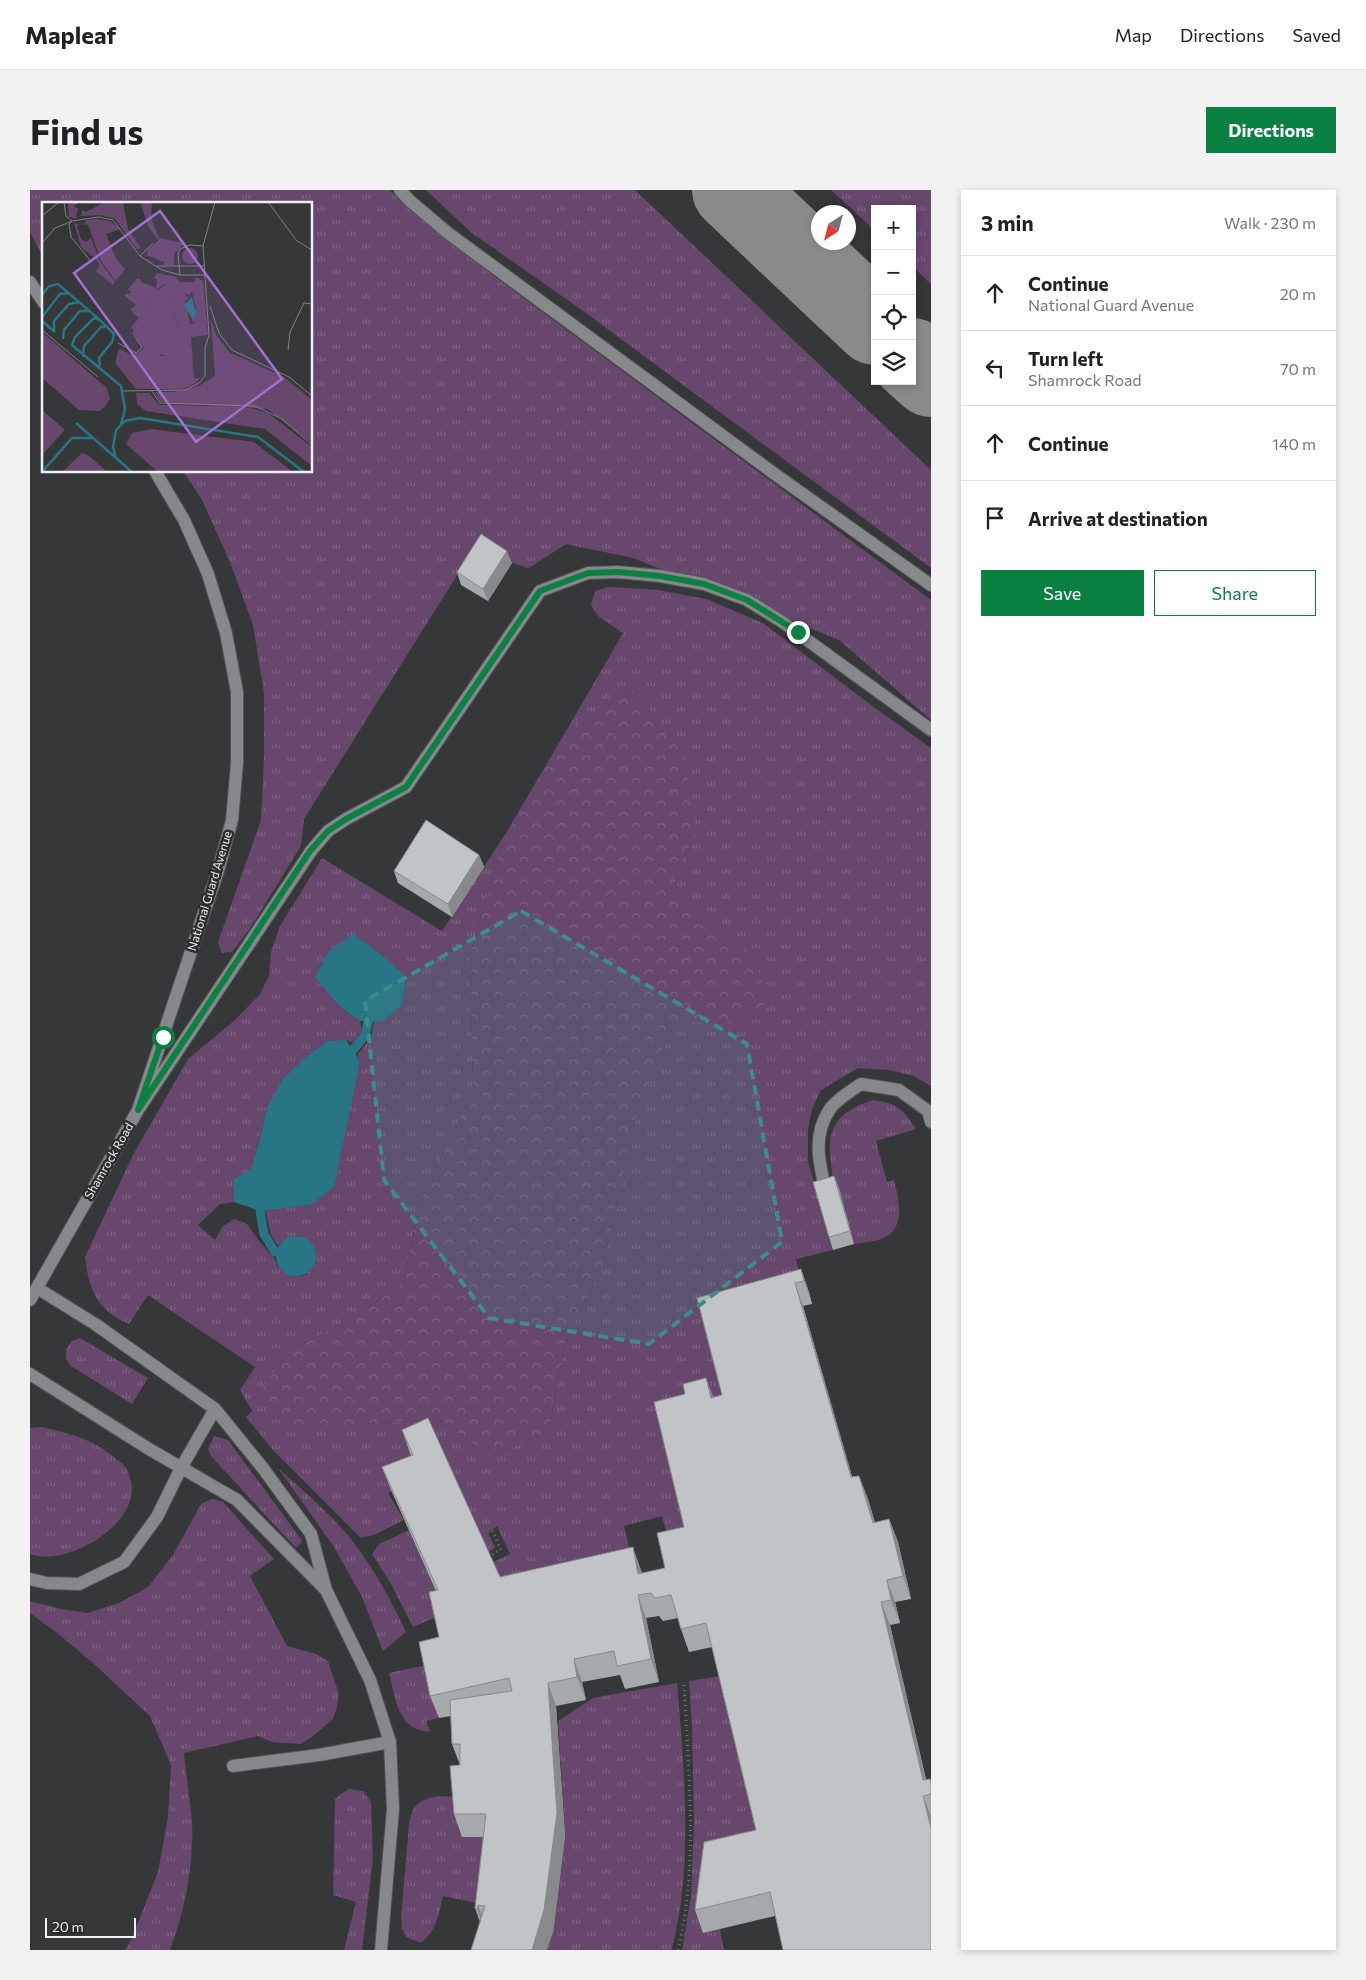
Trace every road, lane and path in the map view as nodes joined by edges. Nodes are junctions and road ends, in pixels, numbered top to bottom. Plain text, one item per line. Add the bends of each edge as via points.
1 (400, 190) edge
2 (30, 282) edge
3 (42, 300) edge
4 (156, 472) edge
5 (931, 585) edge
6 (931, 730) edge
7 (138, 1110) junction
8 (931, 1122) edge
9 (826, 1192) edge
10 (37, 1288) junction
11 (30, 1300) edge
12 (30, 1374) edge
13 (215, 1409) junction
14 (181, 1468) junction
15 (492, 1529) dead end
16 (488, 1557) edge
17 (30, 1579) edge
18 (326, 1590) junction
19 (684, 1682) dead end
20 (390, 1742) junction
21 (234, 1766) dead end
22 (381, 1950) edge
23 (678, 1950) edge

1 - 5 street via 456,239
2 - 3 street
4 - 7 street, National Guard Avenue via 184,520 208,574 226,633 237,692 237,763 232,820 218,871
6 - 7 street, Shamrock Road via 781,621 747,600 704,584 618,572 588,573 540,591 406,787 346,819 328,831 310,851
7 - 10 street, Shamrock Road
8 - 9 street via 928,1111 899,1090 861,1084 831,1108 819,1133 818,1160
10 - 11 street, Shamrock Road
10 - 13 street via 95,1324
12 - 14 street
13 - 14 street
13 - 18 street via 311,1534
14 - 17 street via 157,1517 124,1562 79,1584
14 - 18 street via 237,1500
15 - 16 path via 501,1550
18 - 20 street via 370,1680
19 - 23 path via 689,1873
20 - 21 street
20 - 22 street via 392,1809

